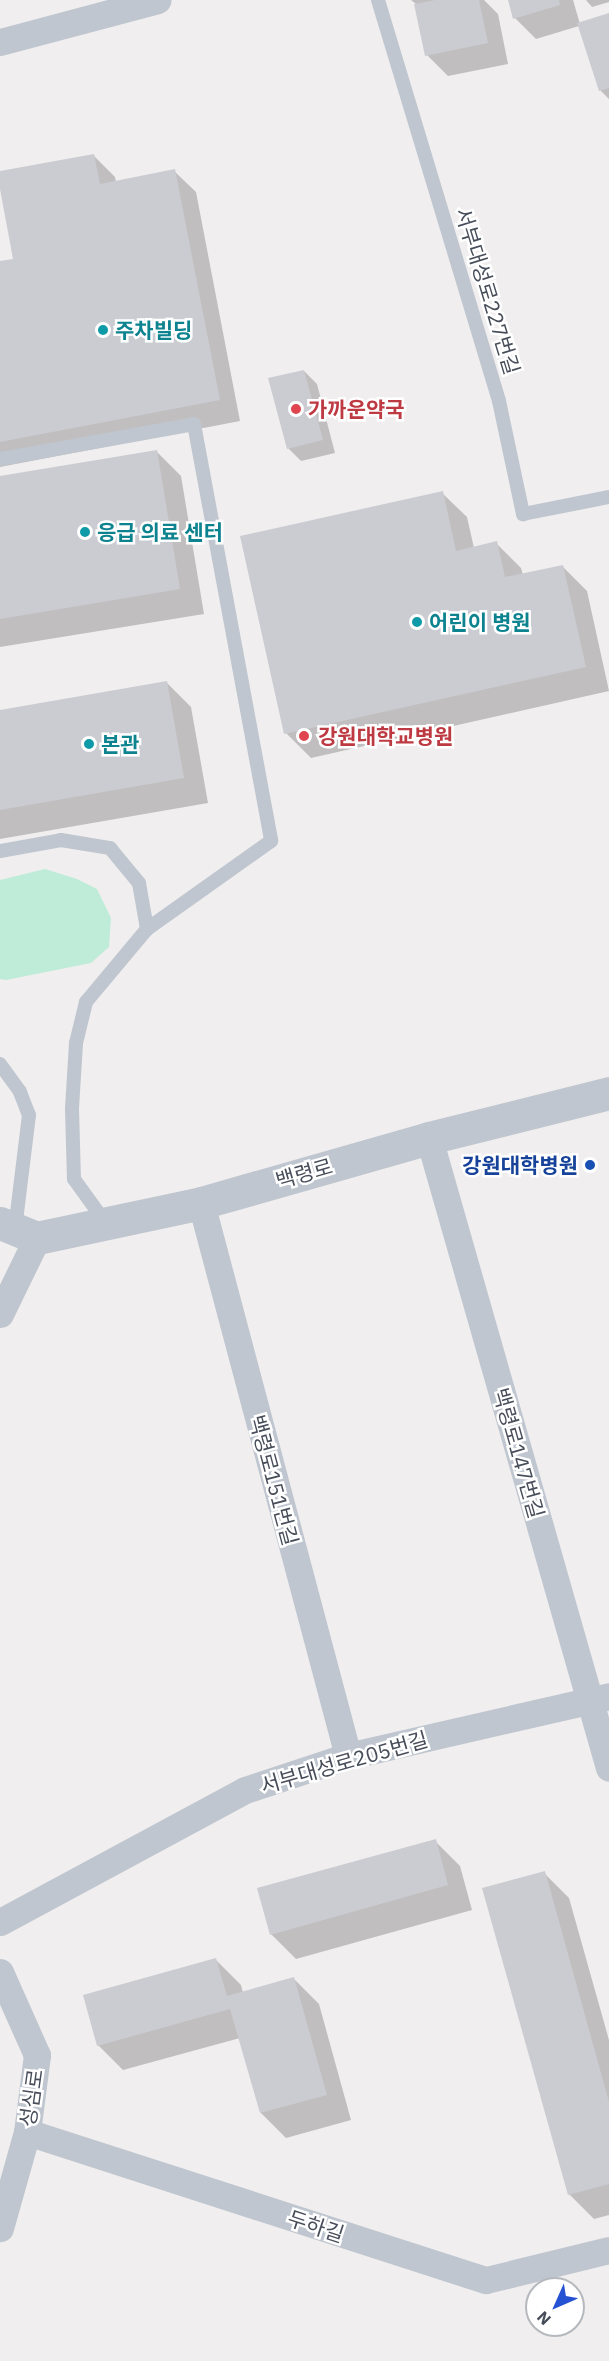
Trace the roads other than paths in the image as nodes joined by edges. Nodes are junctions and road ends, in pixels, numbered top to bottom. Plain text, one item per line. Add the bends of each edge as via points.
1 (158, 0) edge
2 (378, 0) edge
3 (0, 42) edge
4 (0, 459) edge
5 (609, 497) edge
6 (0, 851) edge
7 (147, 929) junction
8 (0, 1064) edge
9 (609, 1093) edge
10 (429, 1138) junction
11 (201, 1203) junction
12 (105, 1222) junction
13 (17, 1230) edge
14 (0, 1314) edge
15 (600, 1699) edge
16 (348, 1756) junction
17 (609, 1768) edge
18 (0, 1922) edge
19 (0, 1972) edge
20 (27, 2132) junction
21 (0, 2228) edge
22 (609, 2250) edge

1 - 3 street
2 - 5 lane, 서부대성로227번길 via 500,401 524,514
4 - 7 lane via 194,424 271,841
6 - 7 lane via 61,840 110,848 138,883
7 - 12 lane via 86,1002 76,1043 72,1109 74,1179
8 - 13 lane via 20,1092 29,1115
9 - 10 street, 백령로
10 - 11 street, 백령로
10 - 15 street, 백령로147번길
11 - 12 street, 백령로
11 - 16 street, 백령로151번길
12 - 13 street, 백령로
13 - 14 street
15 - 16 street, 서부대성로205번길
15 - 17 street, 백령로147번길
16 - 18 street, 서부대성로205번길 via 245,1790
19 - 20 street, 성심로 via 37,2055
20 - 21 street, 성심로
20 - 22 street, 두하길 via 486,2280

